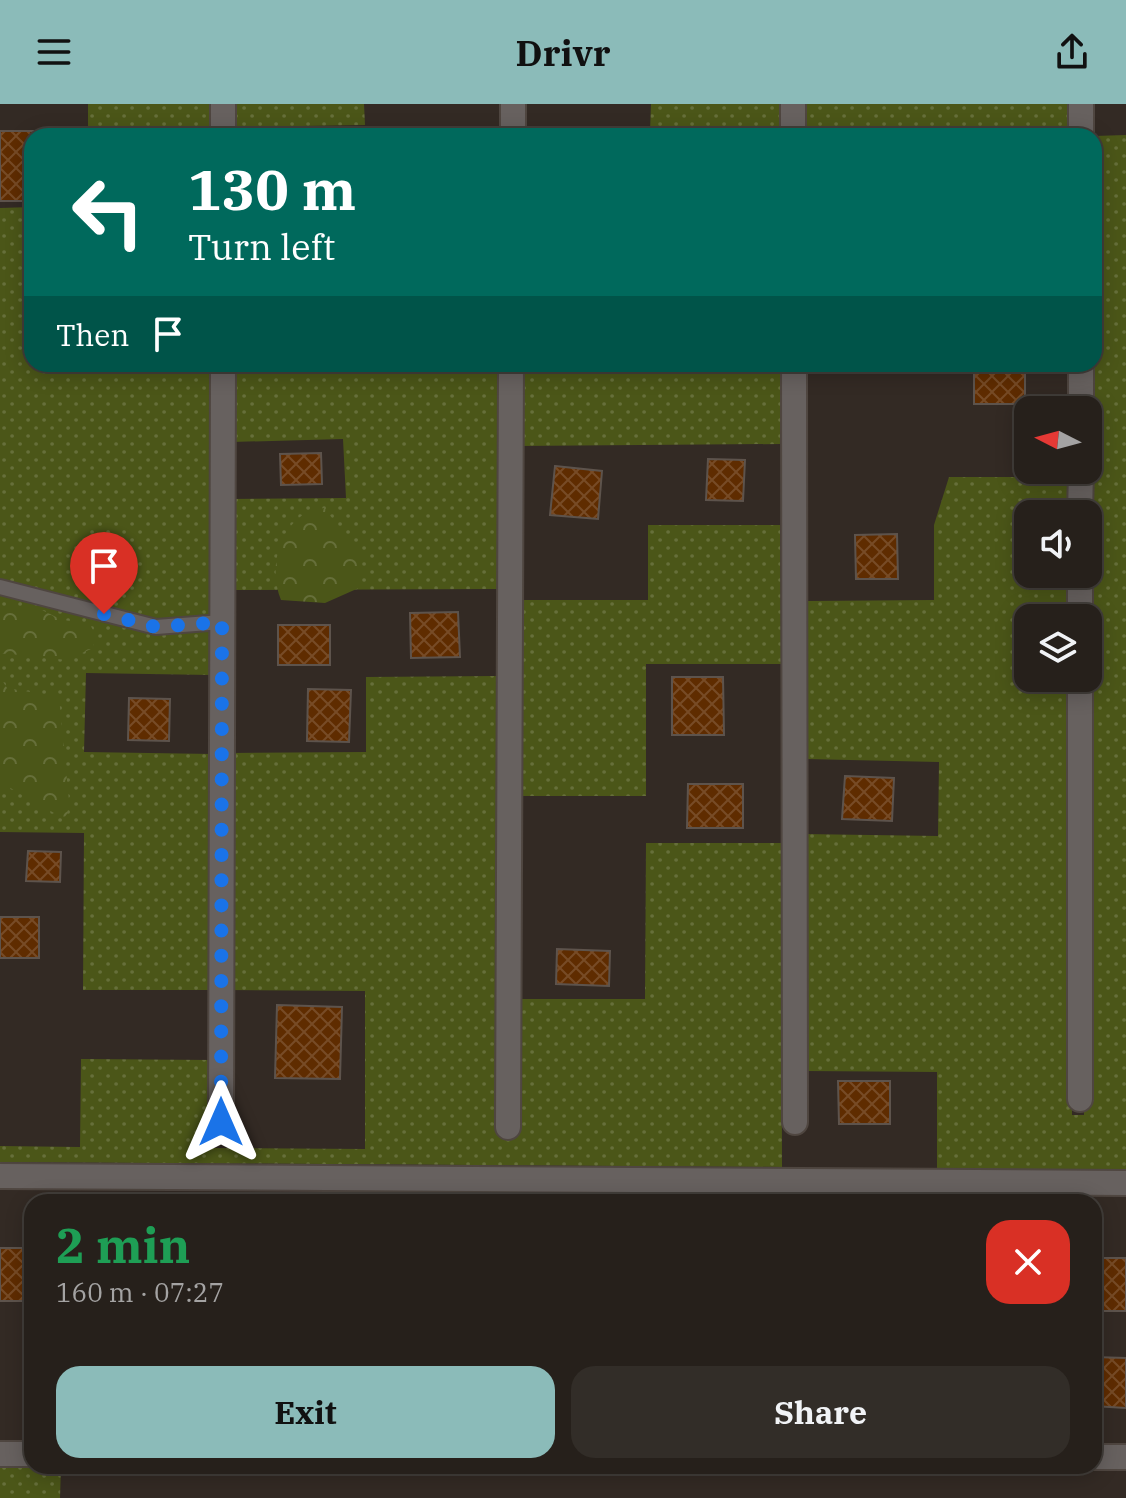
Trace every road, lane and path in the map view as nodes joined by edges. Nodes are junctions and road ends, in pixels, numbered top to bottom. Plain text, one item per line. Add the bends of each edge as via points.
1 (223, 104) edge
2 (513, 104) edge
3 (793, 104) edge
4 (1081, 104) edge
5 (223, 128) edge
6 (513, 128) edge
7 (793, 128) edge
8 (1081, 128) edge
9 (223, 372) edge
10 (511, 372) edge
11 (794, 372) edge
12 (1081, 372) edge
13 (1081, 396) edge
14 (0, 587) edge
15 (222, 622) junction
16 (1080, 692) edge
17 (1080, 1099) dead end
18 (221, 1122) dead end
19 (795, 1122) dead end
20 (508, 1127) dead end
21 (0, 1176) edge
22 (1126, 1183) edge
23 (0, 1454) edge
24 (24, 1454) edge
25 (1102, 1457) edge
26 (1126, 1457) edge

1 - 5 street
2 - 6 street
3 - 7 street
4 - 8 street
9 - 15 street
10 - 20 street
11 - 19 street
12 - 13 street
14 - 15 lane via 156,627
15 - 18 street
16 - 17 street
21 - 22 street
23 - 24 street
25 - 26 street

